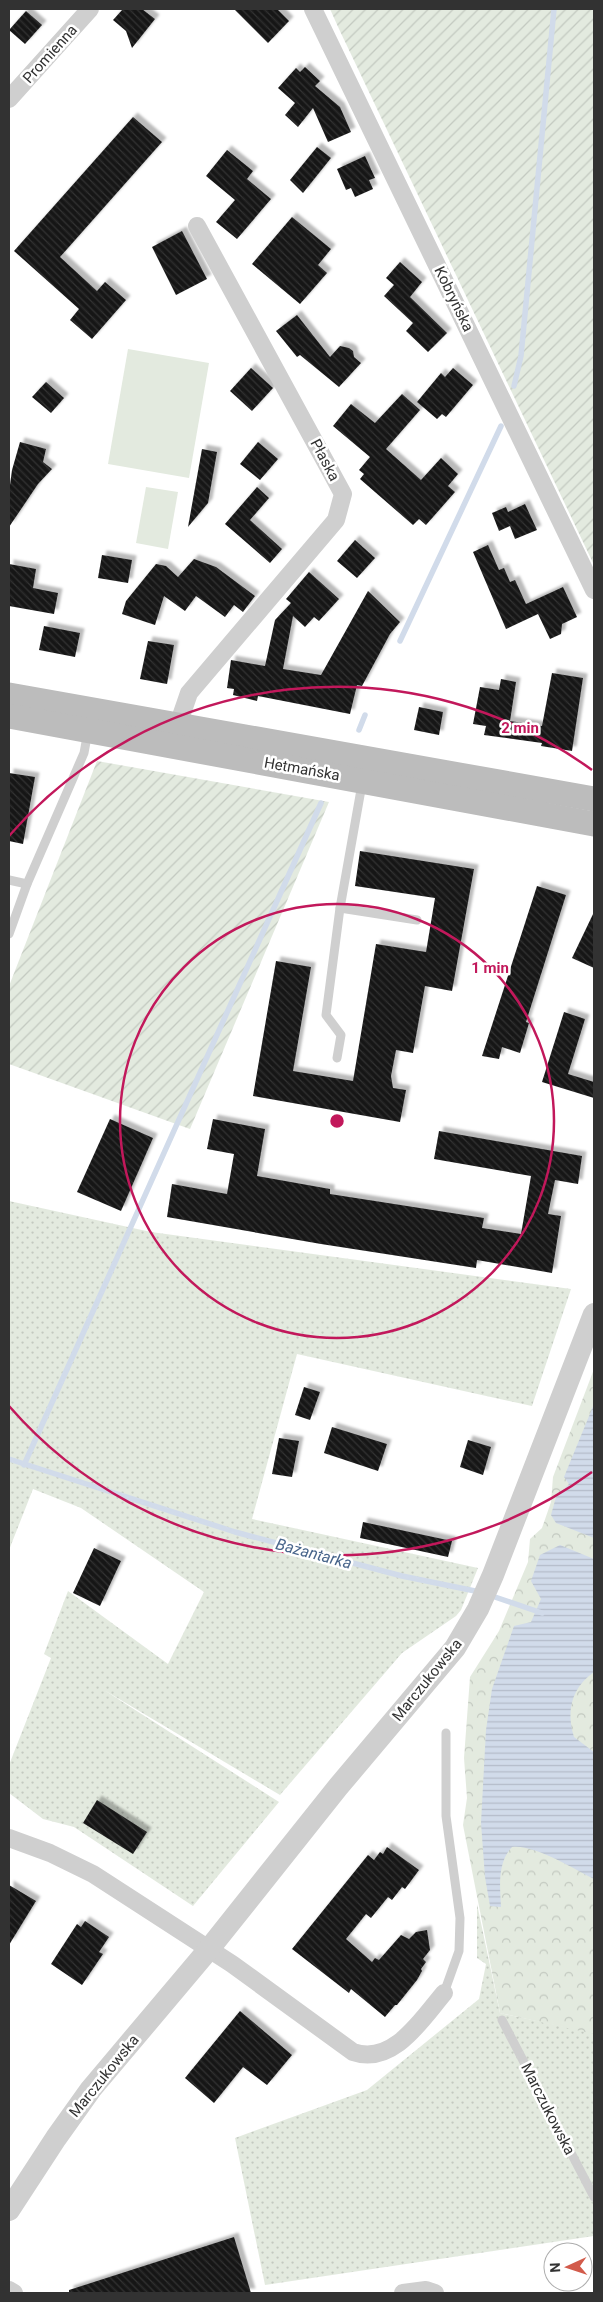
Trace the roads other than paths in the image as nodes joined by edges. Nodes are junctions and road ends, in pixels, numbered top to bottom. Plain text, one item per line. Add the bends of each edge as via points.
1 (90, 9) edge
2 (313, 9) edge
3 (9, 99) edge
4 (198, 226) dead end
5 (594, 590) edge
6 (9, 695) edge
7 (9, 716) edge
8 (178, 725) junction
9 (88, 731) junction
10 (363, 780) junction
11 (594, 799) edge
12 (592, 823) edge
13 (9, 880) edge
14 (27, 884) junction
15 (340, 908) junction
16 (417, 920) dead end
17 (9, 934) edge
18 (337, 1058) dead end
19 (594, 1314) edge
20 (446, 1733) dead end
21 (9, 1838) edge
22 (209, 1949) junction
23 (444, 1993) joint
24 (502, 2020) dead end
25 (594, 2197) edge
26 (9, 2210) edge
27 (9, 2290) edge
28 (14, 2293) edge
29 (403, 2293) edge
30 (435, 2293) edge

1 - 3 street, Promienna
2 - 5 street, Kobryńska
4 - 8 street, Płaska via 343,494 336,520 189,692
6 - 8 main road, Hetmańska
7 - 9 main road, Hetmańska
8 - 11 main road, Hetmańska
9 - 10 main road, Hetmańska
9 - 14 lane via 84,753
10 - 12 main road, Hetmańska
10 - 15 lane
13 - 14 lane
14 - 17 lane
15 - 16 lane
15 - 18 lane via 326,1016 341,1035
19 - 22 street, Marczukowska via 478,1609 447,1659 338,1787
20 - 23 lane via 446,1816 460,1918 459,1951
21 - 22 street via 94,1874
22 - 23 street via 353,2052 364,2056 392,2047 412,2031
22 - 26 street, Marczukowska via 92,2089
24 - 25 lane, Marczukowska
27 - 28 street
29 - 30 street via 426,2290

